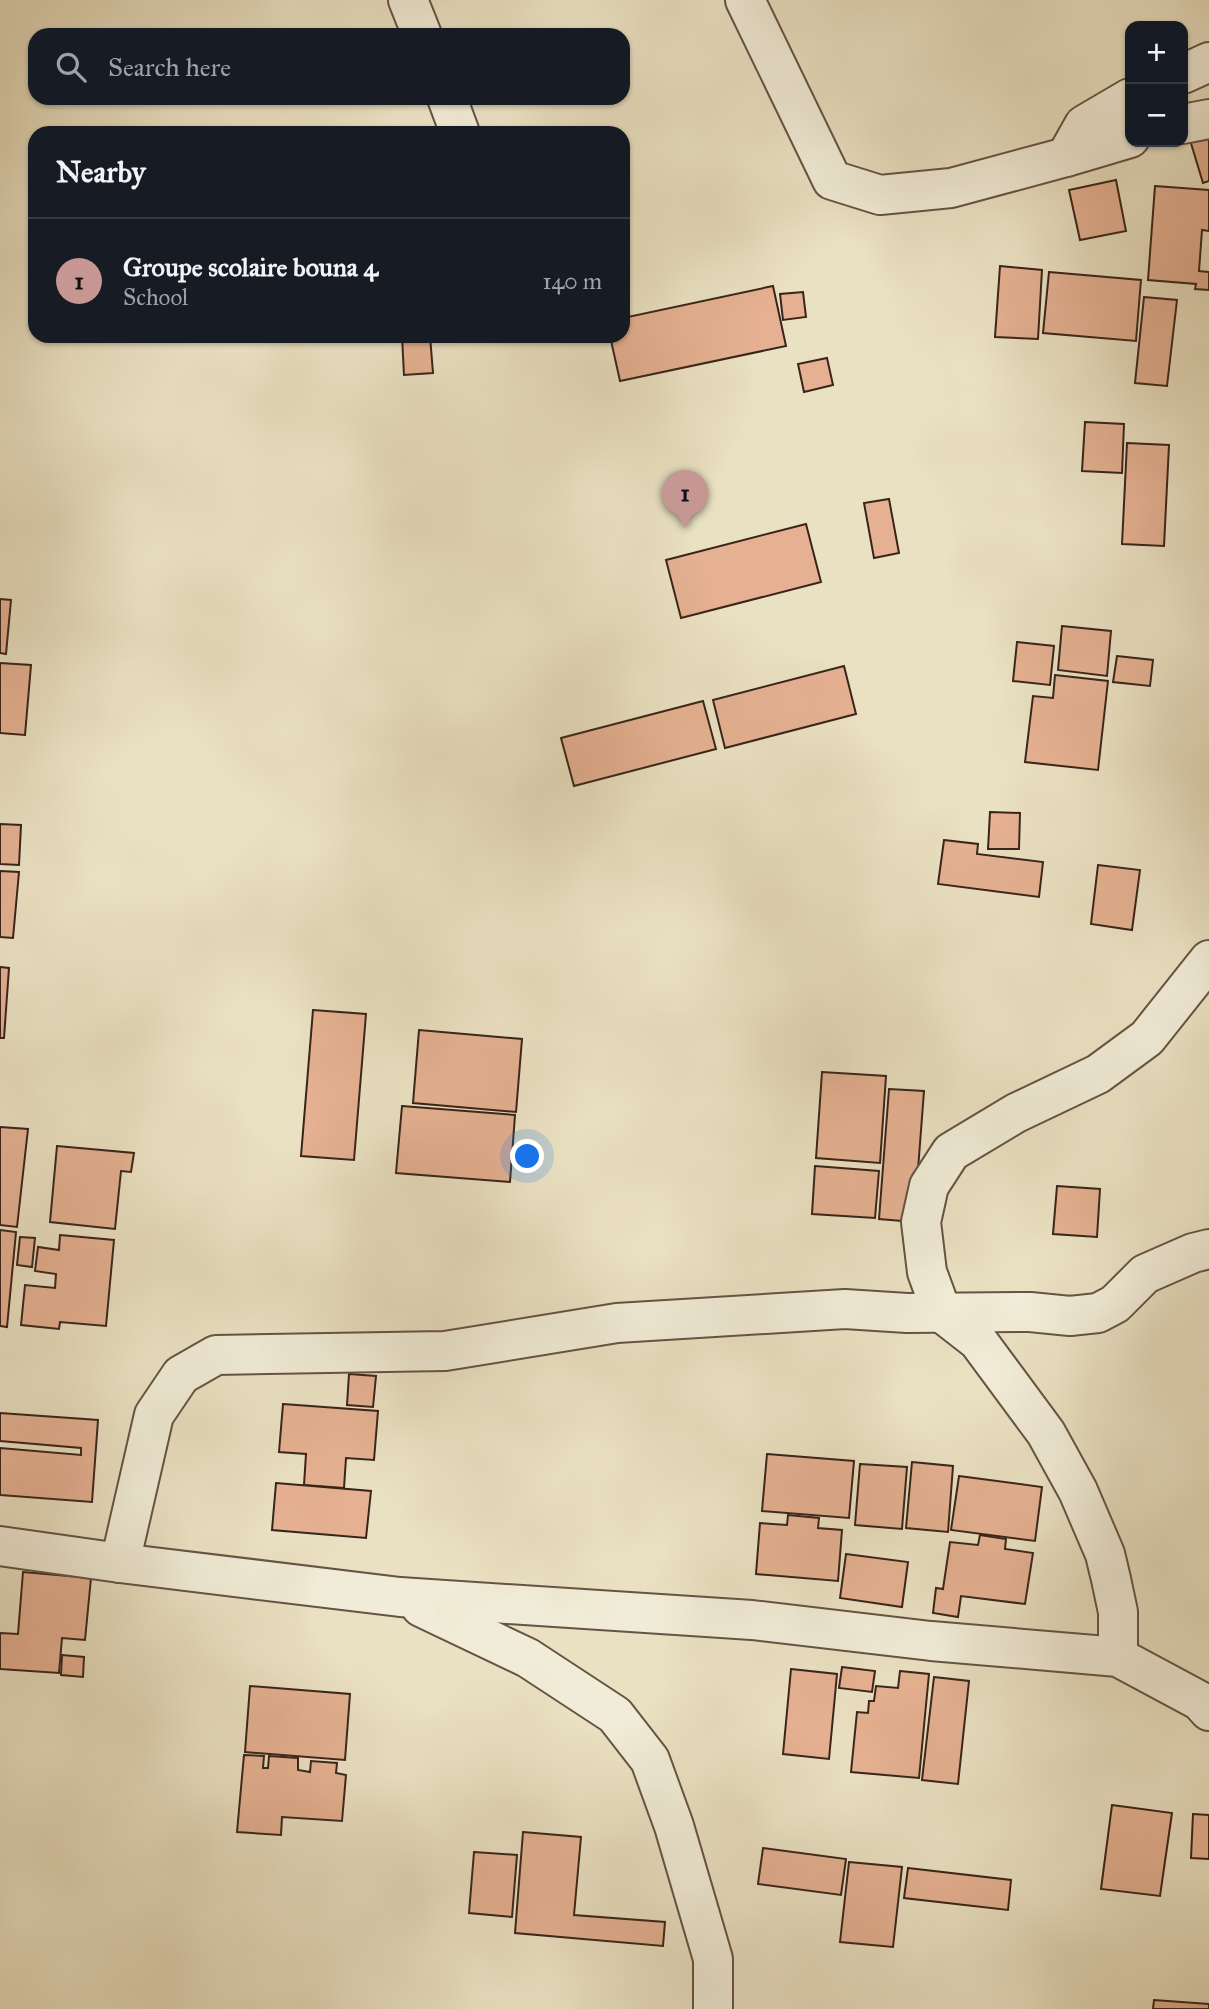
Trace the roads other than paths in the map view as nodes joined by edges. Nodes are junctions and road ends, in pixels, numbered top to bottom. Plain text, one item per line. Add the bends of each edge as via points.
1 (408, 0) edge
2 (745, 0) edge
3 (419, 28) edge
4 (1209, 62) edge
5 (1188, 72) edge
6 (1125, 101) edge
7 (450, 105) edge
8 (1209, 119) edge
9 (1188, 123) edge
10 (457, 126) edge
11 (1125, 140) edge
12 (1066, 158) junction
13 (1209, 960) edge
14 (1209, 1249) edge
15 (942, 1313) junction
16 (0, 1546) edge
17 (120, 1563) junction
18 (400, 1597) junction
19 (1118, 1657) junction
20 (1209, 1711) edge
21 (713, 2009) edge

1 - 3 street
2 - 12 street via 832,180 880,195 951,188
4 - 5 street
6 - 12 street via 1084,125
7 - 10 street
8 - 9 street
11 - 12 street
13 - 15 street via 1147,1038 1098,1074 1016,1113 951,1153 929,1186 920,1222 928,1272
14 - 15 street via 1146,1274 1115,1304 1098,1313
15 - 17 street via 845,1309 753,1314 617,1323 444,1351 216,1355 181,1375 154,1415
15 - 19 street via 978,1341 1046,1433 1078,1491 1105,1553 1118,1612
16 - 17 street
17 - 18 street
18 - 19 street via 752,1620
18 - 21 street via 528,1658 615,1715 650,1760 713,1959
19 - 20 street via 1200,1701

